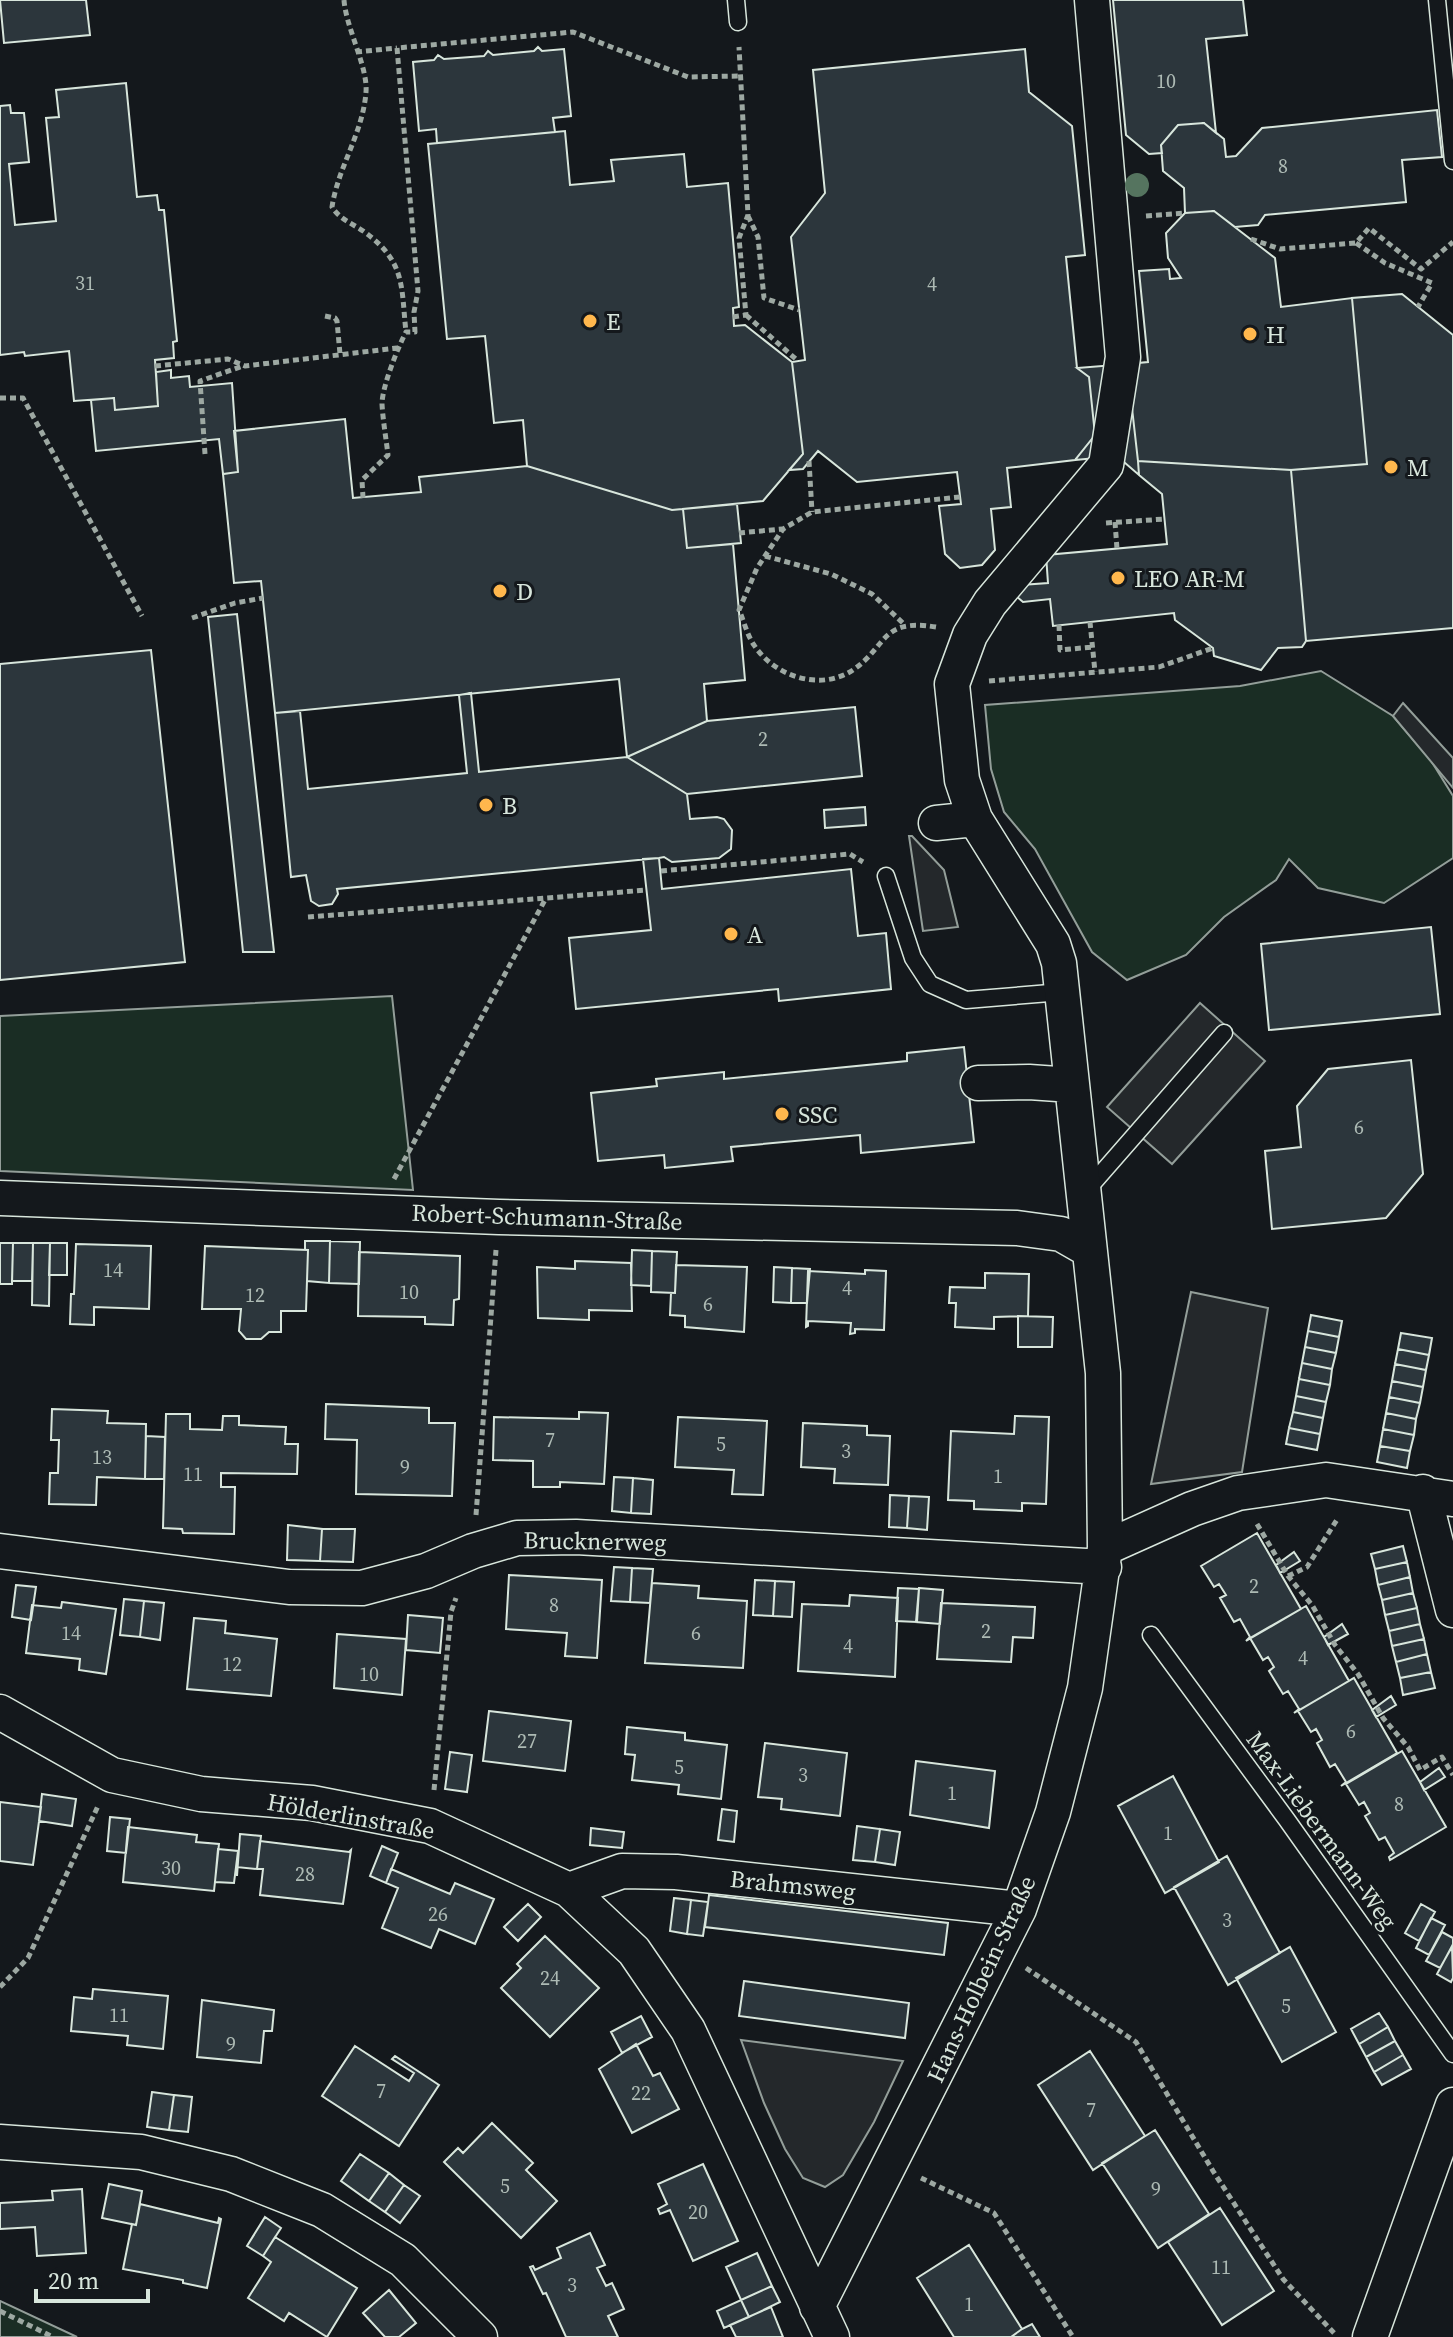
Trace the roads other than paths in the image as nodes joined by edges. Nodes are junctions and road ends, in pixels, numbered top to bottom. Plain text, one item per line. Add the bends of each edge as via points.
1 (736, 0) edge
2 (1092, 0) edge
3 (1437, 0) edge
4 (738, 22) dead end
5 (1453, 161) edge
6 (975, 819) junction
7 (936, 823) dead end
8 (886, 876) road end
9 (1062, 992) junction
10 (1224, 1033) dead end
11 (978, 1083) dead end
12 (1072, 1085) junction
13 (1085, 1192) junction
14 (0, 1198) edge
15 (1089, 1250) junction
16 (1438, 1496) edge
17 (0, 1551) edge
18 (1104, 1557) junction
19 (1453, 1610) edge
20 (1151, 1635) dead end
21 (0, 1712) edge
22 (569, 1890) junction
23 (1019, 1909) junction
24 (1453, 2054) edge
25 (1453, 2105) edge
26 (0, 2142) edge
27 (825, 2322) edge
28 (480, 2337) edge
29 (1370, 2337) edge

1 - 4 lane
2 - 6 street, Hans-Holbein-Straße via 1123,357 1106,465 990,603 970,635 952,684 962,780
3 - 5 lane
6 - 7 street
6 - 9 street, Hans-Holbein-Straße via 1053,944
8 - 9 lane via 913,958 930,984 966,1000
9 - 12 street, Hans-Holbein-Straße
10 - 13 lane
11 - 12 street
12 - 13 street, Hans-Holbein-Straße
13 - 15 street, Hans-Holbein-Straße
14 - 15 street, Robert-Schumann-Straße via 1017,1228 1061,1234
15 - 18 street, Hans-Holbein-Straße via 1103,1373
16 - 18 street via 1326,1480 1238,1493 1192,1509
16 - 19 street
17 - 18 street, Brucknerweg via 304,1587 362,1588 532,1537
18 - 23 street, Hans-Holbein-Straße via 1085,1688 1053,1812
20 - 24 lane, Max-Liebermann-Weg
21 - 22 street, Hölderlinstraße via 112,1775 201,1794 312,1803 430,1826
22 - 23 street, Brahmsweg via 622,1871 676,1872
22 - 27 street, Hölderlinstraße via 634,1951 688,2030
23 - 27 street, Hans-Holbein-Straße via 891,2164
25 - 29 street
26 - 28 street via 141,2152 231,2174 322,2210 403,2260

